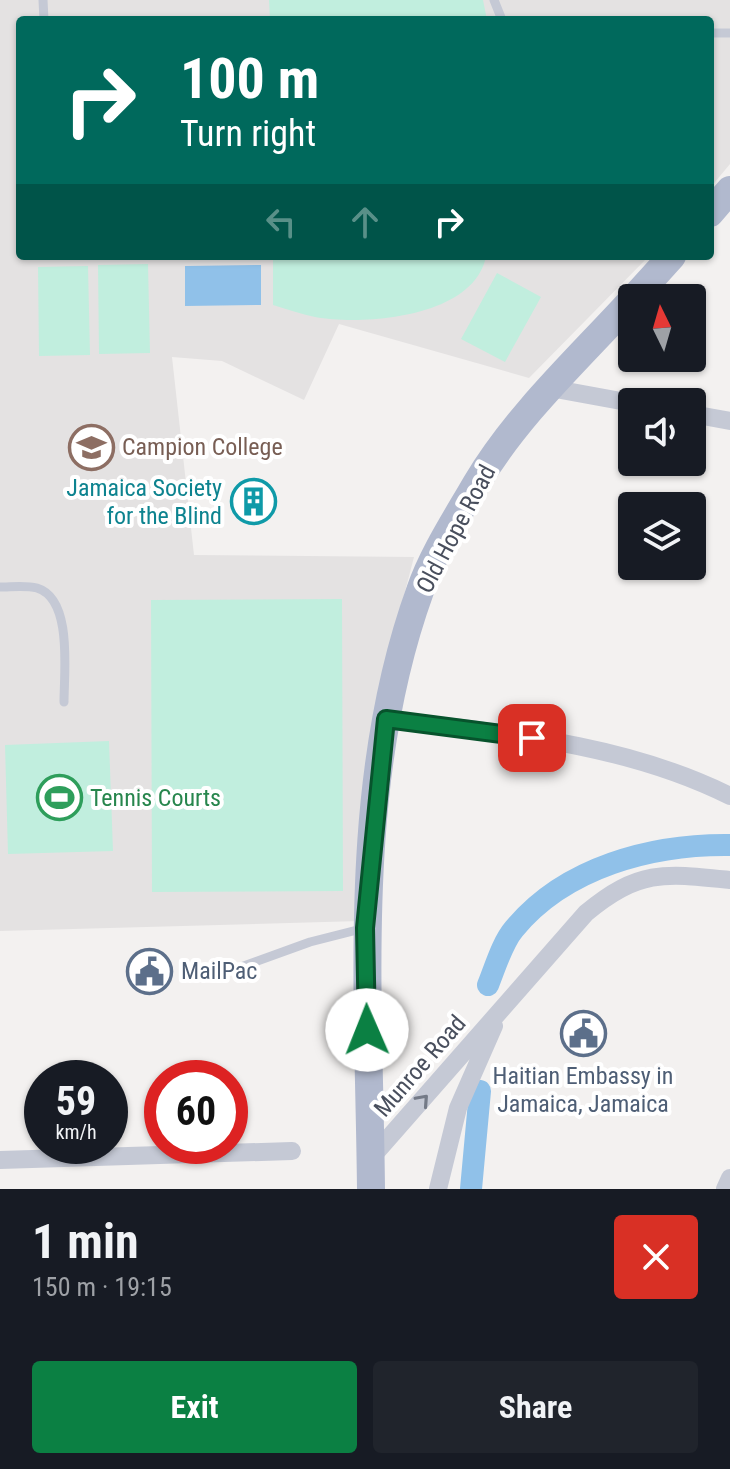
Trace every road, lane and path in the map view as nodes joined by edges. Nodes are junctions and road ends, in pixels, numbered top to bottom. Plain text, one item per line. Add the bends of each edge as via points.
1 (730, 190) edge
2 (714, 208) edge
3 (668, 260) edge
4 (647, 284) edge
5 (618, 315) edge
6 (550, 388) junction
7 (618, 400) edge
8 (706, 417) edge
9 (730, 421) edge
10 (0, 587) edge
11 (64, 702) dead end
12 (386, 719) junction
13 (730, 796) edge
14 (730, 880) edge
15 (365, 928) junction
16 (216, 976) dead end
17 (504, 1005) junction
18 (292, 1151) dead end
19 (371, 1158) junction
20 (0, 1160) edge
21 (730, 1178) edge
22 (371, 1189) edge
23 (438, 1189) edge
24 (725, 1189) edge

1 - 2 main road
3 - 4 main road, Old Hope Road
5 - 6 main road, Old Hope Road
6 - 7 street
6 - 12 main road, Old Hope Road via 477,483 420,588
8 - 9 street
10 - 11 lane via 35,587 55,603 62,616
12 - 13 street via 561,742 691,777
12 - 15 main road, Old Hope Road
14 - 17 street, Munroe Road via 673,874 614,889
15 - 16 lane
15 - 19 main road, Old Hope Road
19 -> 17 street, Munroe Road
17 - 23 street, Munroe Road via 458,1108
18 - 20 street
19 - 22 main road, Old Hope Road
21 - 24 street

